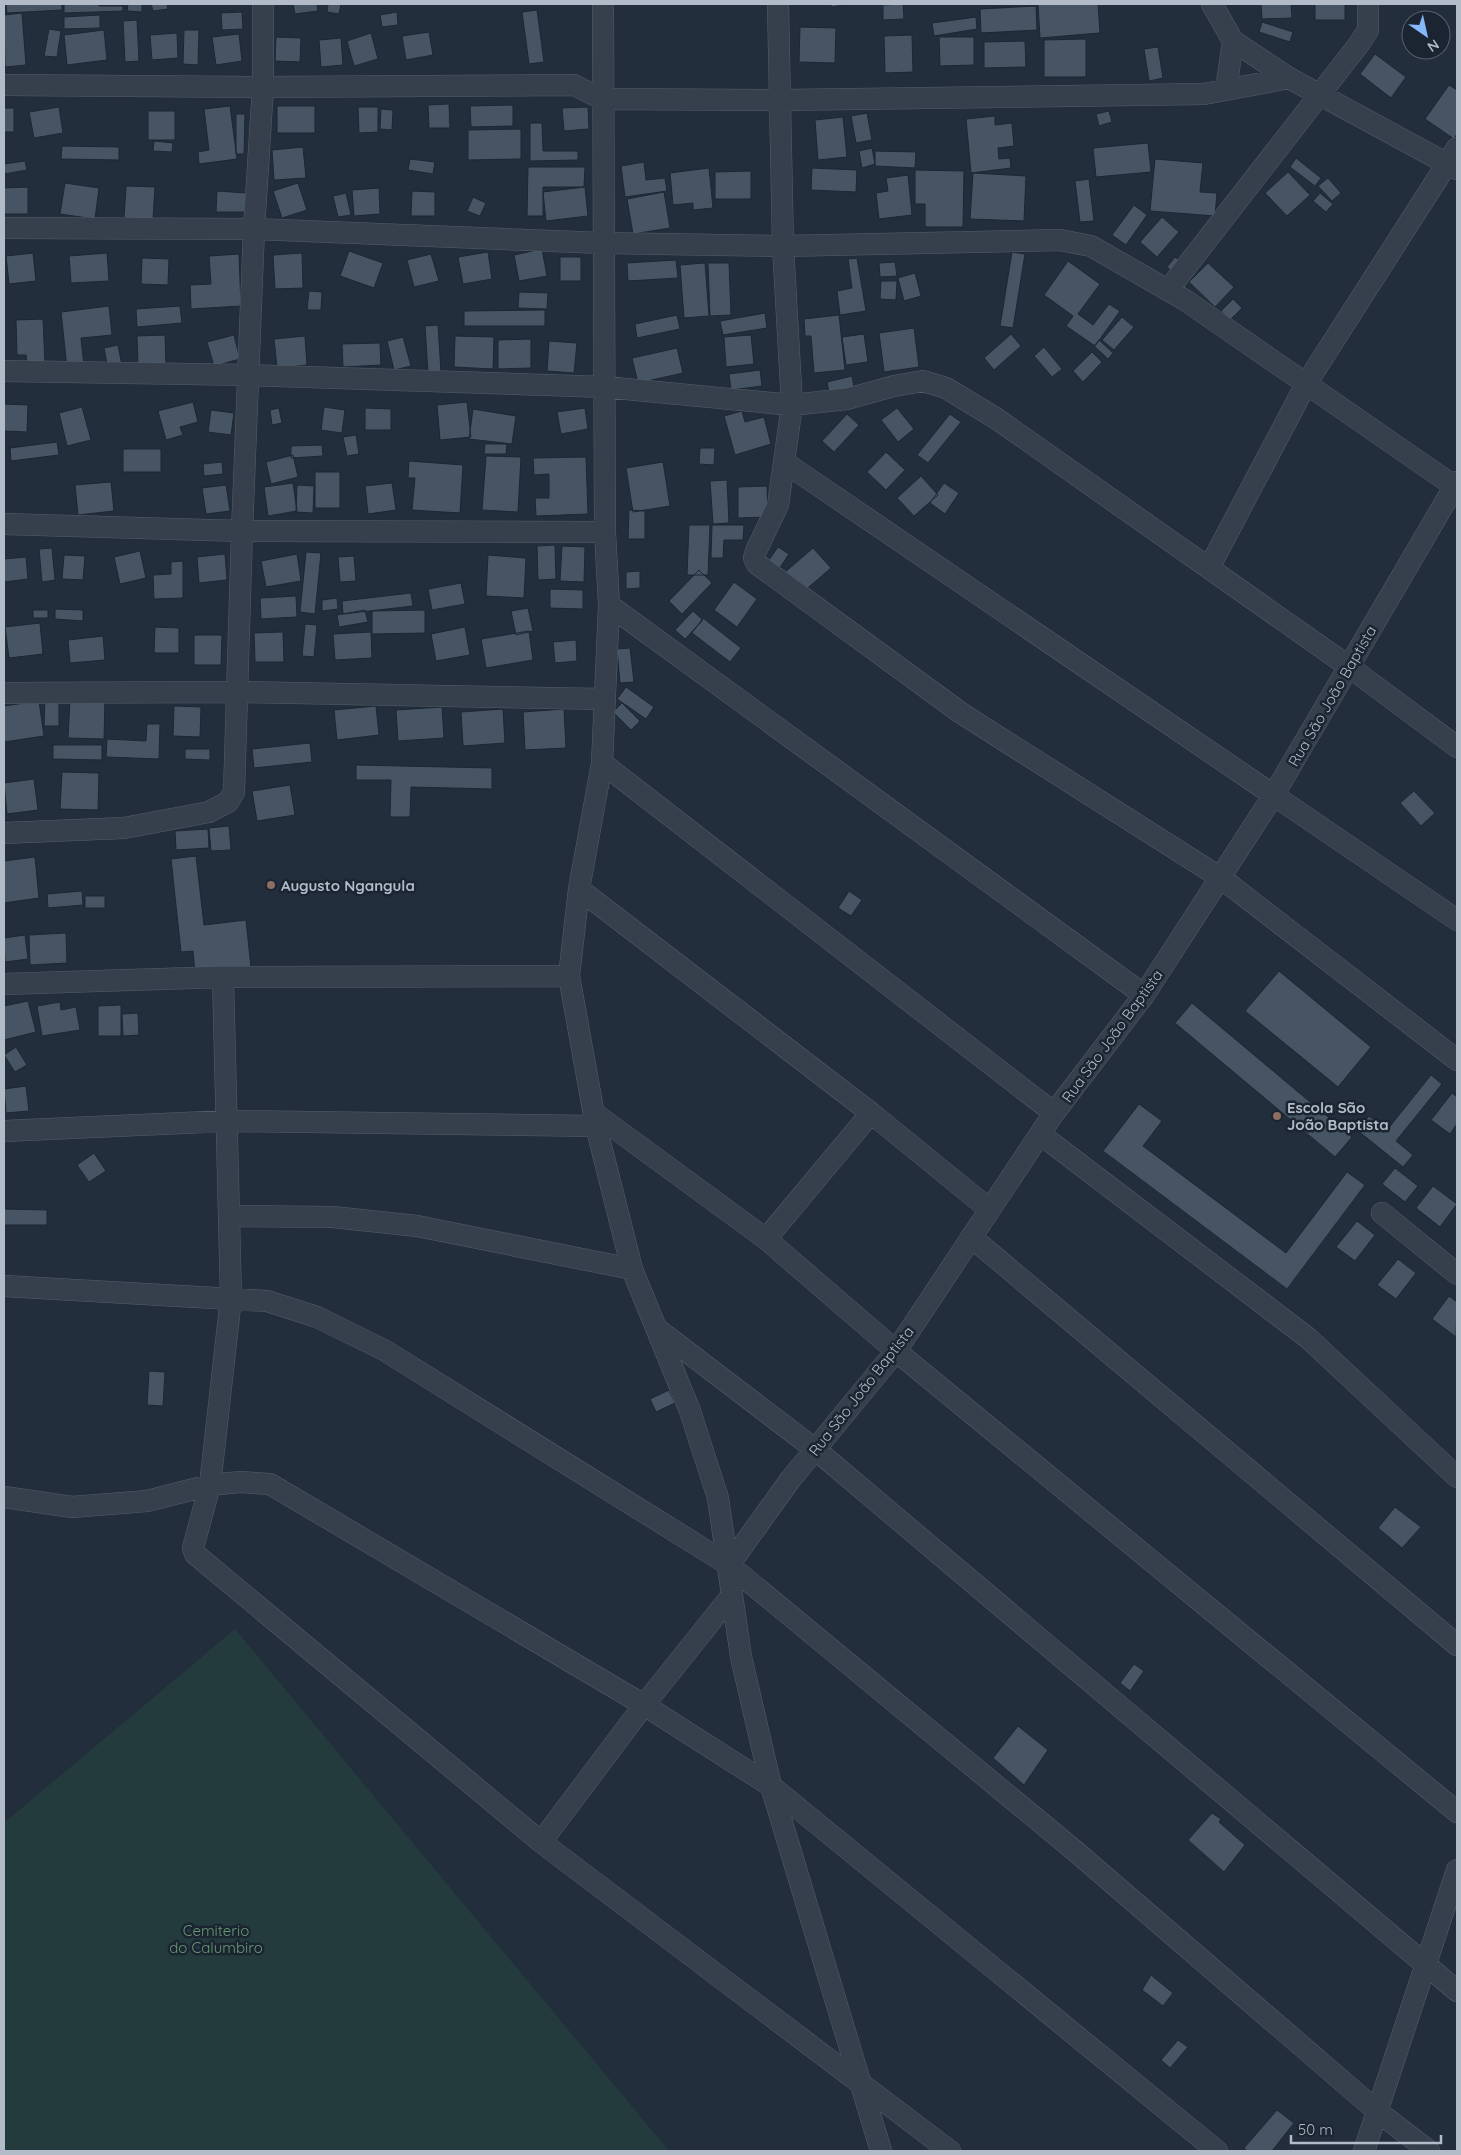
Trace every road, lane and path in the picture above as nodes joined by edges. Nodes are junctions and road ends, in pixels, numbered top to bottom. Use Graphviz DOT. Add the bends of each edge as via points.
graph roads {
  1 [pos="263,4"];
  2 [pos="603,4"];
  3 [pos="778,4"];
  4 [pos="1212,4"];
  5 [pos="1368,4"];
  6 [pos="1233,41"];
  7 [pos="1289,78"];
  8 [pos="4,85"];
  9 [pos="263,88"];
  10 [pos="1226,90"];
  11 [pos="1320,93"];
  12 [pos="602,99"];
  13 [pos="781,100"];
  14 [pos="1454,160"];
  15 [pos="4,228"];
  16 [pos="254,229"];
  17 [pos="603,243"];
  18 [pos="783,246"];
  19 [pos="1168,290"];
  20 [pos="4,371"];
  21 [pos="249,375"];
  22 [pos="1306,384"];
  23 [pos="605,387"];
  24 [pos="792,404"];
  25 [pos="784,462"];
  26 [pos="1456,485"];
  27 [pos="4,524"];
  28 [pos="242,531"];
  29 [pos="606,532"];
  30 [pos="1209,568"];
  31 [pos="609,605"];
  32 [pos="1348,666"];
  33 [pos="237,692"];
  34 [pos="4,693"];
  35 [pos="605,700"];
  36 [pos="1457,748"];
  37 [pos="602,763"];
  38 [pos="1273,796"];
  39 [pos="4,834"];
  40 [pos="1220,878"];
  41 [pos="579,889"];
  42 [pos="1457,920"];
  43 [pos="568,976"];
  44 [pos="223,977"];
  45 [pos="4,984"];
  46 [pos="1144,994"];
  47 [pos="1457,1060"];
  48 [pos="871,1113"];
  49 [pos="1054,1113"];
  50 [pos="595,1120"];
  51 [pos="228,1121"];
  52 [pos="4,1131"];
  53 [pos="1040,1134"];
  54 [pos="989,1209"];
  55 [pos="1382,1213"];
  56 [pos="230,1216"];
  57 [pos="970,1237"];
  58 [pos="766,1239"];
  59 [pos="632,1269"];
  60 [pos="1457,1274"];
  61 [pos="4,1286"];
  62 [pos="231,1298"];
  63 [pos="656,1328"];
  64 [pos="896,1351"];
  65 [pos="816,1450"];
  66 [pos="1457,1477"];
  67 [pos="210,1485"];
  68 [pos="4,1496"];
  69 [pos="729,1564"];
  70 [pos="732,1596"];
  71 [pos="1457,1645"];
  72 [pos="644,1705"];
  73 [pos="771,1786"];
  74 [pos="1457,1812"];
  75 [pos="541,1842"];
  76 [pos="1457,1870"];
  77 [pos="1426,1963"];
  78 [pos="1457,1990"];
  79 [pos="859,2081"];
  80 [pos="1378,2111"];
  81 [pos="881,2151"];
  82 [pos="950,2151"];
  83 [pos="1218,2151"];
  84 [pos="1364,2151"];
  85 [pos="1429,2151"];
  1 -- 9 [label="street"];
  2 -- 12 [label="street"];
  3 -- 13 [label="street"];
  4 -- 6 [label="street"];
  5 -- 11 [label="street" via="1368,30"];
  6 -- 7 [label="street"];
  6 -- 10 [label="street"];
  7 -- 10 [label="street"];
  7 -- 11 [label="street"];
  8 -- 9 [label="street"];
  9 -- 12 [label="street" via="574,85"];
  9 -- 16 [label="street"];
  10 -- 13 [label="street" via="1146,96"];
  11 -- 14 [label="street"];
  11 -- 19 [label="street"];
  12 -- 13 [label="street"];
  12 -- 17 [label="street"];
  13 -- 18 [label="street"];
  14 -- 22 [label="street"];
  15 -- 16 [label="street"];
  16 -- 17 [label="street"];
  16 -- 21 [label="street"];
  17 -- 18 [label="street"];
  17 -- 23 [label="street"];
  18 -- 19 [label="street" via="1060,240 1091,246"];
  18 -- 24 [label="street"];
  19 -- 22 [label="street"];
  20 -- 21 [label="street"];
  21 -- 23 [label="street"];
  21 -- 28 [label="street"];
  22 -- 26 [label="street"];
  22 -- 30 [label="street"];
  23 -- 24 [label="street"];
  23 -- 29 [label="street"];
  24 -- 25 [label="street"];
  24 -- 30 [label="street" via="847,399 923,381 946,388 997,419"];
  25 -- 38 [label="street"];
  25 -- 40 [label="street" via="778,504 756,551 754,558 757,564 961,713"];
  26 -- 32 [label="street, Rua São João Baptista"];
  27 -- 28 [label="street"];
  28 -- 29 [label="street"];
  28 -- 33 [label="street"];
  29 -- 31 [label="street"];
  30 -- 32 [label="street"];
  31 -- 35 [label="street"];
  31 -- 46 [label="street"];
  32 -- 36 [label="street"];
  32 -- 38 [label="street, Rua São João Baptista"];
  33 -- 34 [label="street"];
  33 -- 35 [label="street"];
  33 -- 39 [label="street" via="234,792 228,802 209,812 124,828"];
  35 -- 37 [label="street"];
  37 -- 41 [label="street"];
  37 -- 49 [label="street"];
  38 -- 40 [label="street, Rua São João Baptista"];
  38 -- 42 [label="street"];
  40 -- 46 [label="street, Rua São João Baptista"];
  40 -- 47 [label="street"];
  41 -- 43 [label="street"];
  41 -- 48 [label="street"];
  43 -- 44 [label="street"];
  43 -- 50 [label="street"];
  44 -- 45 [label="street"];
  44 -- 51 [label="street"];
  46 -- 49 [label="street, Rua São João Baptista"];
  48 -- 54 [label="street"];
  48 -- 58 [label="street"];
  49 -- 53 [label="street, Rua São João Baptista"];
  50 -- 51 [label="street"];
  50 -- 58 [label="street"];
  50 -- 59 [label="street"];
  51 -- 52 [label="street"];
  51 -- 56 [label="street"];
  53 -- 54 [label="street, Rua São João Baptista"];
  53 -- 66 [label="street" via="1308,1338"];
  54 -- 57 [label="street, Rua São João Baptista"];
  55 -- 60 [label="street"];
  56 -- 59 [label="street" via="333,1217 417,1226"];
  56 -- 62 [label="street"];
  57 -- 64 [label="street, Rua São João Baptista"];
  57 -- 71 [label="street"];
  58 -- 64 [label="street"];
  59 -- 63 [label="street"];
  61 -- 62 [label="street"];
  62 -- 67 [label="street"];
  62 -- 69 [label="street" via="267,1301 317,1317 384,1350"];
  63 -- 65 [label="street"];
  63 -- 69 [label="street" via="690,1411 718,1498"];
  64 -- 65 [label="street, Rua São João Baptista"];
  64 -- 74 [label="street"];
  65 -- 69 [label="street, Rua São João Baptista"];
  65 -- 77 [label="street"];
  67 -- 68 [label="street" via="147,1501 72,1507"];
  67 -- 72 [label="street" via="270,1484"];
  67 -- 75 [label="street" via="194,1548 200,1561"];
  69 -- 70 [label="street"];
  69 -- 80 [label="street" via="1074,1850"];
  70 -- 72 [label="street"];
  70 -- 73 [label="street" via="741,1658"];
  72 -- 73 [label="street"];
  72 -- 75 [label="street"];
  73 -- 79 [label="street"];
  73 -- 83 [label="street"];
  75 -- 79 [label="street"];
  76 -- 77 [label="street"];
  77 -- 78 [label="street"];
  77 -- 80 [label="street"];
  79 -- 81 [label="street"];
  79 -- 82 [label="street"];
  80 -- 84 [label="street"];
  80 -- 85 [label="street"];
}
